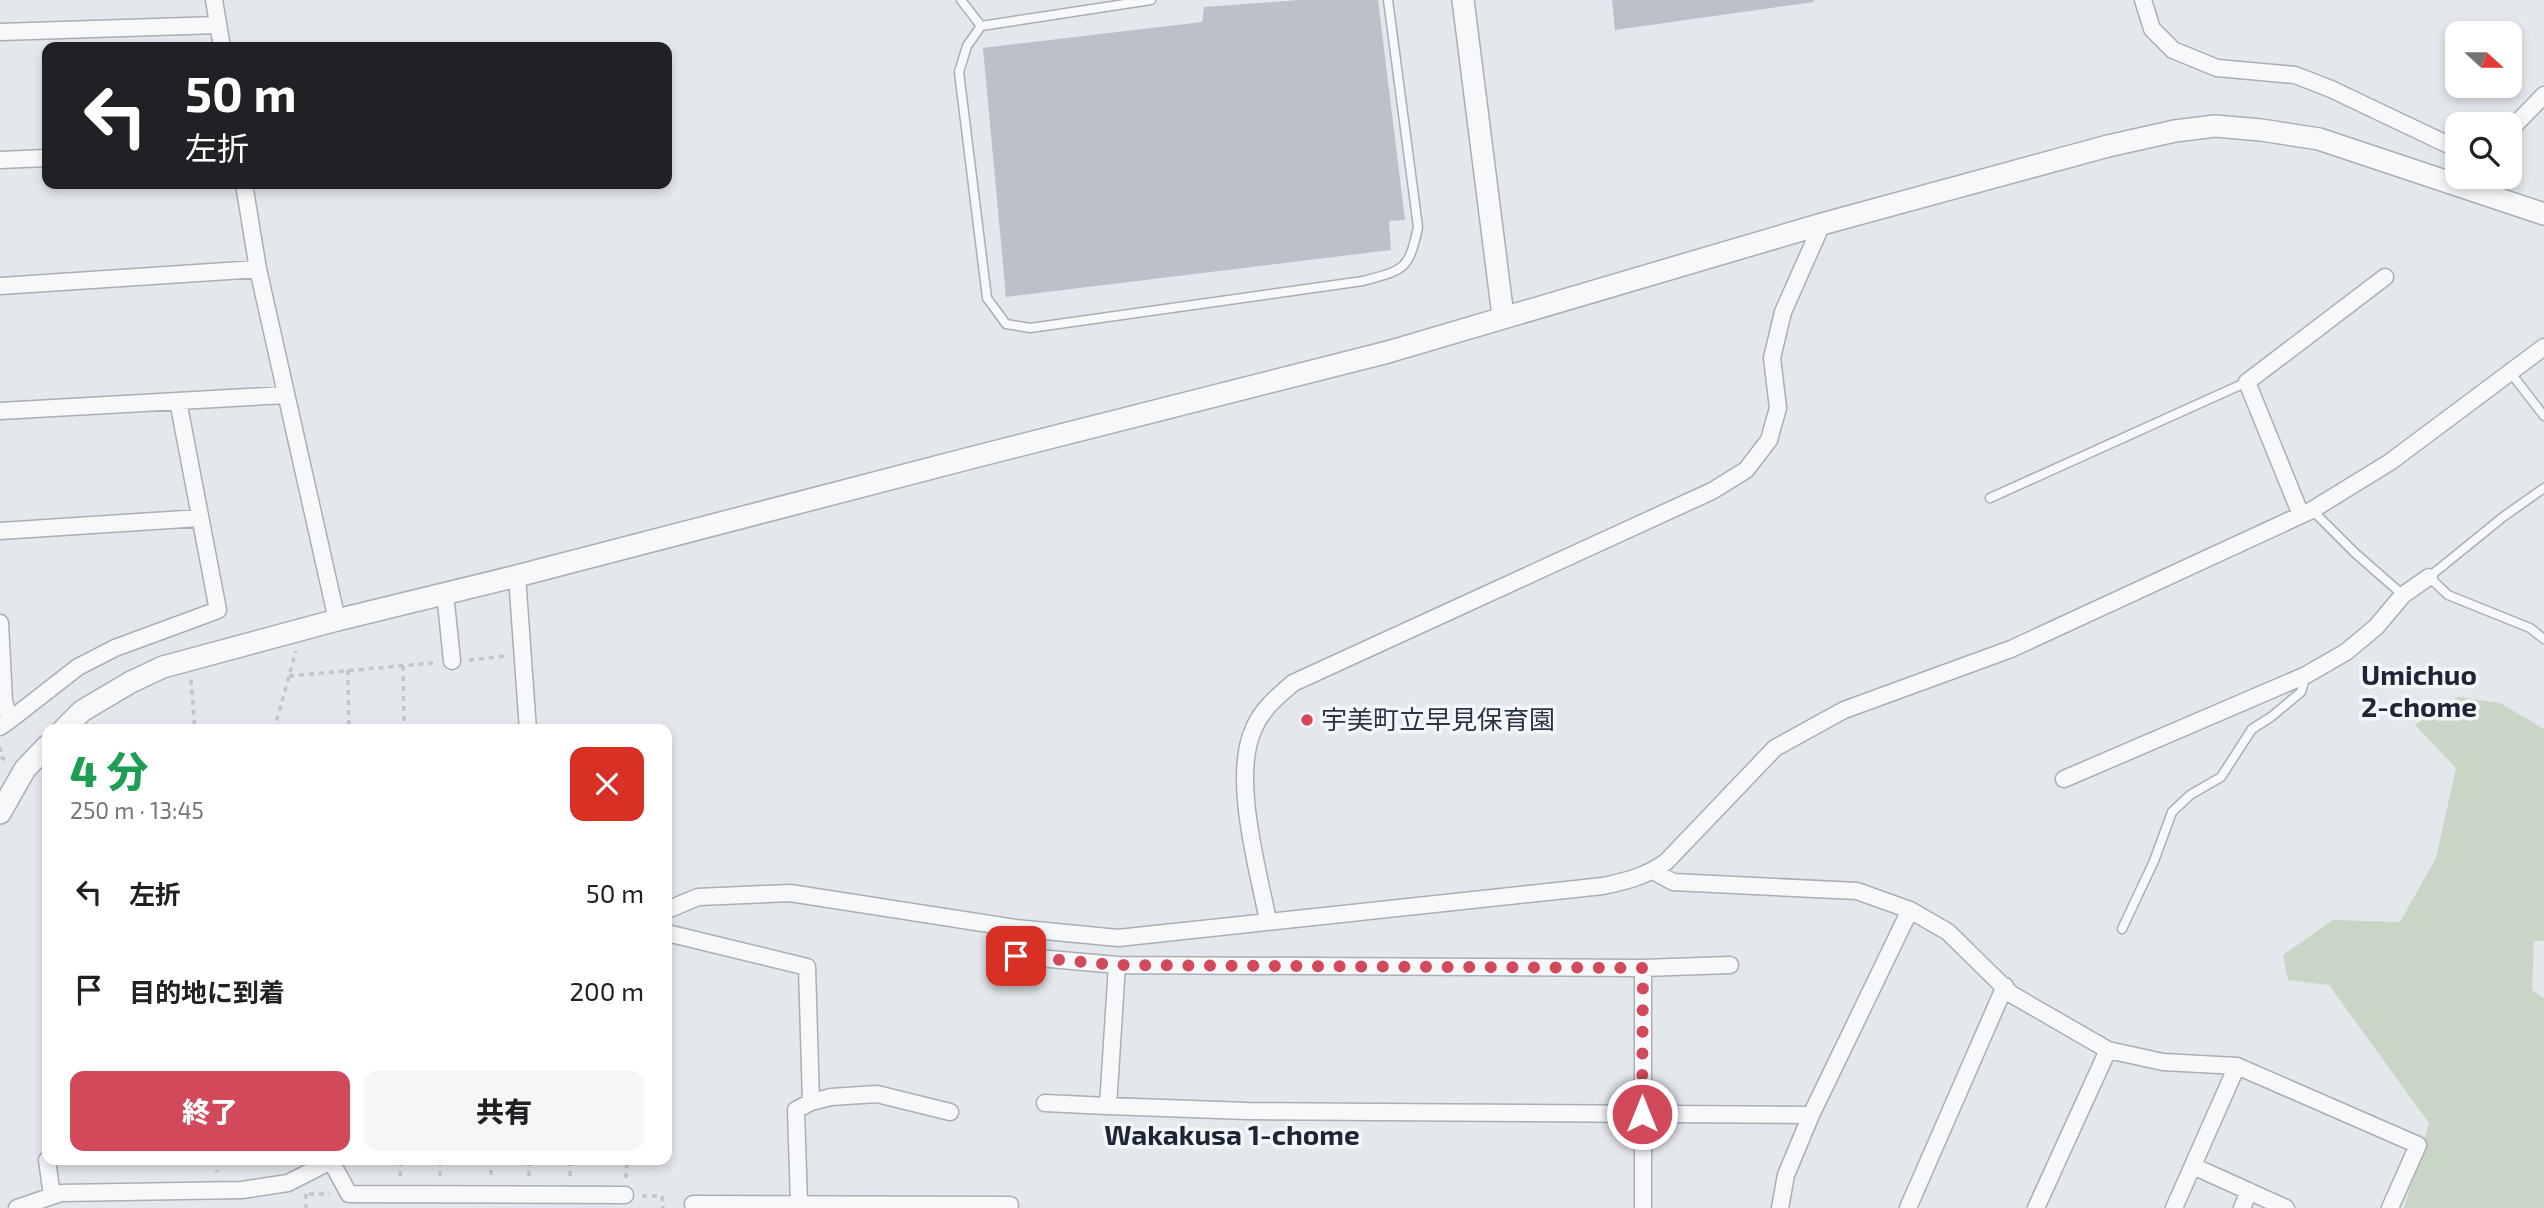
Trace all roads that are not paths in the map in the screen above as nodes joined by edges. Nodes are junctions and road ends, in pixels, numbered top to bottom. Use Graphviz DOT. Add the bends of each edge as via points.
graph roads {
  1 [pos="214,0"];
  2 [pos="961,0"];
  3 [pos="1151,0"];
  4 [pos="1388,0"];
  5 [pos="1463,0"];
  6 [pos="2143,0"];
  7 [pos="219,25"];
  8 [pos="981,26"];
  9 [pos="0,32"];
  10 [pos="221,42"];
  11 [pos="2544,94"];
  12 [pos="2522,117"];
  13 [pos="2445,143"];
  14 [pos="42,158"];
  15 [pos="0,160"];
  16 [pos="2445,176"];
  17 [pos="245,189"];
  18 [pos="2486,189"];
  19 [pos="2544,214"];
  20 [pos="1822,224"];
  21 [pos="258,270"];
  22 [pos="2385,277"];
  23 [pos="0,286"];
  24 [pos="1503,316"];
  25 [pos="2544,347"];
  26 [pos="2510,372"];
  27 [pos="2247,382"];
  28 [pos="285,395"];
  29 [pos="178,401"];
  30 [pos="0,411"];
  31 [pos="2544,416"];
  32 [pos="2544,488"];
  33 [pos="1990,498"];
  34 [pos="2306,512"];
  35 [pos="200,518"];
  36 [pos="0,531"];
  37 [pos="517,576"];
  38 [pos="2429,577"];
  39 [pos="445,593"];
  40 [pos="2403,595"];
  41 [pos="337,620"];
  42 [pos="0,623"];
  43 [pos="2544,639"];
  44 [pos="452,661"];
  45 [pos="2306,675"];
  46 [pos="5,723"];
  47 [pos="69,724"];
  48 [pos="527,724"];
  49 [pos="42,751"];
  50 [pos="2064,779"];
  51 [pos="0,813"];
  52 [pos="1653,871"];
  53 [pos="672,908"];
  54 [pos="1910,910"];
  55 [pos="1268,921"];
  56 [pos="1015,928"];
  57 [pos="2122,929"];
  58 [pos="672,934"];
  59 [pos="1117,965"];
  60 [pos="1730,965"];
  61 [pos="1643,968"];
  62 [pos="2005,986"];
  63 [pos="2108,1050"];
  64 [pos="2236,1066"];
  65 [pos="811,1102"];
  66 [pos="1045,1103"];
  67 [pos="1108,1105"];
  68 [pos="950,1112"];
  69 [pos="1642,1114"];
  70 [pos="1811,1115"];
  71 [pos="48,1165"];
  72 [pos="324,1165"];
  73 [pos="334,1165"];
  74 [pos="2193,1166"];
  75 [pos="2249,1191"];
  76 [pos="625,1195"];
  77 [pos="52,1196"];
  78 [pos="356,1201"];
  79 [pos="693,1204"];
  80 [pos="799,1204"];
  81 [pos="1010,1205"];
  82 [pos="17,1208"];
  83 [pos="1643,1208"];
  84 [pos="1780,1208"];
  85 [pos="1908,1208"];
  86 [pos="2036,1208"];
  87 [pos="2174,1208"];
  88 [pos="2242,1208"];
  89 [pos="2286,1208"];
  90 [pos="2390,1208"];
  1 -- 7 [label="street"];
  2 -- 8 [label="lane"];
  3 -- 8 [label="lane"];
  4 -- 8 [label="lane" via="1418,227 1413,253 1398,271 1363,281 1030,328 1006,324 987,298 959,72 967,46"];
  5 -- 24 [label="street"];
  6 -- 13 [label="street" via="2152,29 2173,50 2217,68 2295,75"];
  7 -- 9 [label="street"];
  7 -- 10 [label="street"];
  11 -- 12 [label="street"];
  14 -- 15 [label="street"];
  16 -- 20 [label="street" via="2319,139 2215,127 2108,146"];
  17 -- 21 [label="street"];
  18 -- 19 [label="street"];
  20 -- 24 [label="street"];
  20 -- 55 [label="street" via="1783,312 1772,358 1778,408 1769,440 1746,470 1712,491 1293,683 1270,703 1253,728 1244,763 1247,808"];
  21 -- 23 [label="street"];
  21 -- 28 [label="street"];
  22 -- 27 [label="street"];
  24 -- 37 [label="street" via="1388,352"];
  25 -- 26 [label="street"];
  26 -- 31 [label="lane"];
  26 -- 34 [label="street" via="2390,462"];
  27 -- 33 [label="lane"];
  27 -- 34 [label="street"];
  28 -- 29 [label="street"];
  28 -- 41 [label="street"];
  29 -- 30 [label="street"];
  29 -- 35 [label="street"];
  32 -- 38 [label="lane"];
  34 -- 40 [label="lane"];
  34 -- 52 [label="street" via="2011,649 1844,710 1775,748"];
  35 -- 36 [label="street"];
  35 -- 46 [label="street" via="218,610 115,648 78,667"];
  37 -- 39 [label="street"];
  37 -- 48 [label="street"];
  38 -- 40 [label="street"];
  38 -- 43 [label="lane" via="2448,595 2530,628"];
  39 -- 41 [label="street"];
  39 -- 44 [label="street"];
  40 -- 45 [label="street" via="2376,627 2346,652"];
  41 -- 47 [label="street" via="163,667 82,711"];
  42 -- 46 [label="street"];
  45 -- 50 [label="street"];
  45 -- 57 [label="lane" via="2301,692 2252,729 2221,777 2172,812"];
  49 -- 51 [label="street"];
  52 -- 54 [label="street" via="1673,881 1857,891"];
  52 -- 55 [label="street" via="1603,886"];
  53 -- 56 [label="street" via="698,897 790,893"];
  54 -- 62 [label="street" via="1948,932"];
  54 -- 70 [label="street"];
  55 -- 56 [label="street" via="1118,938"];
  56 -- 59 [label="street" via="1016,956"];
  58 -- 65 [label="street" via="807,967"];
  59 -- 61 [label="street"];
  59 -- 67 [label="street"];
  60 -- 61 [label="street"];
  61 -- 69 [label="street"];
  62 -- 63 [label="street" via="2011,994"];
  62 -- 85 [label="street"];
  63 -- 64 [label="street" via="2163,1062"];
  63 -- 86 [label="street"];
  64 -- 74 [label="street"];
  64 -- 90 [label="street" via="2418,1145"];
  65 -- 68 [label="street" via="877,1094"];
  65 -- 80 [label="street" via="796,1110"];
  66 -- 67 [label="street"];
  67 -- 69 [label="street" via="1247,1111"];
  69 -- 70 [label="street"];
  69 -- 83 [label="street"];
  70 -- 84 [label="street" via="1786,1175"];
  71 -- 77 [label="street"];
  72 -- 77 [label="street" via="288,1183 242,1190"];
  73 -- 78 [label="street"];
  74 -- 75 [label="street"];
  74 -- 87 [label="street"];
  75 -- 88 [label="street"];
  75 -- 89 [label="street"];
  76 -- 78 [label="street"];
  77 -- 82 [label="street"];
  79 -- 80 [label="street"];
  80 -- 81 [label="street"];
}
